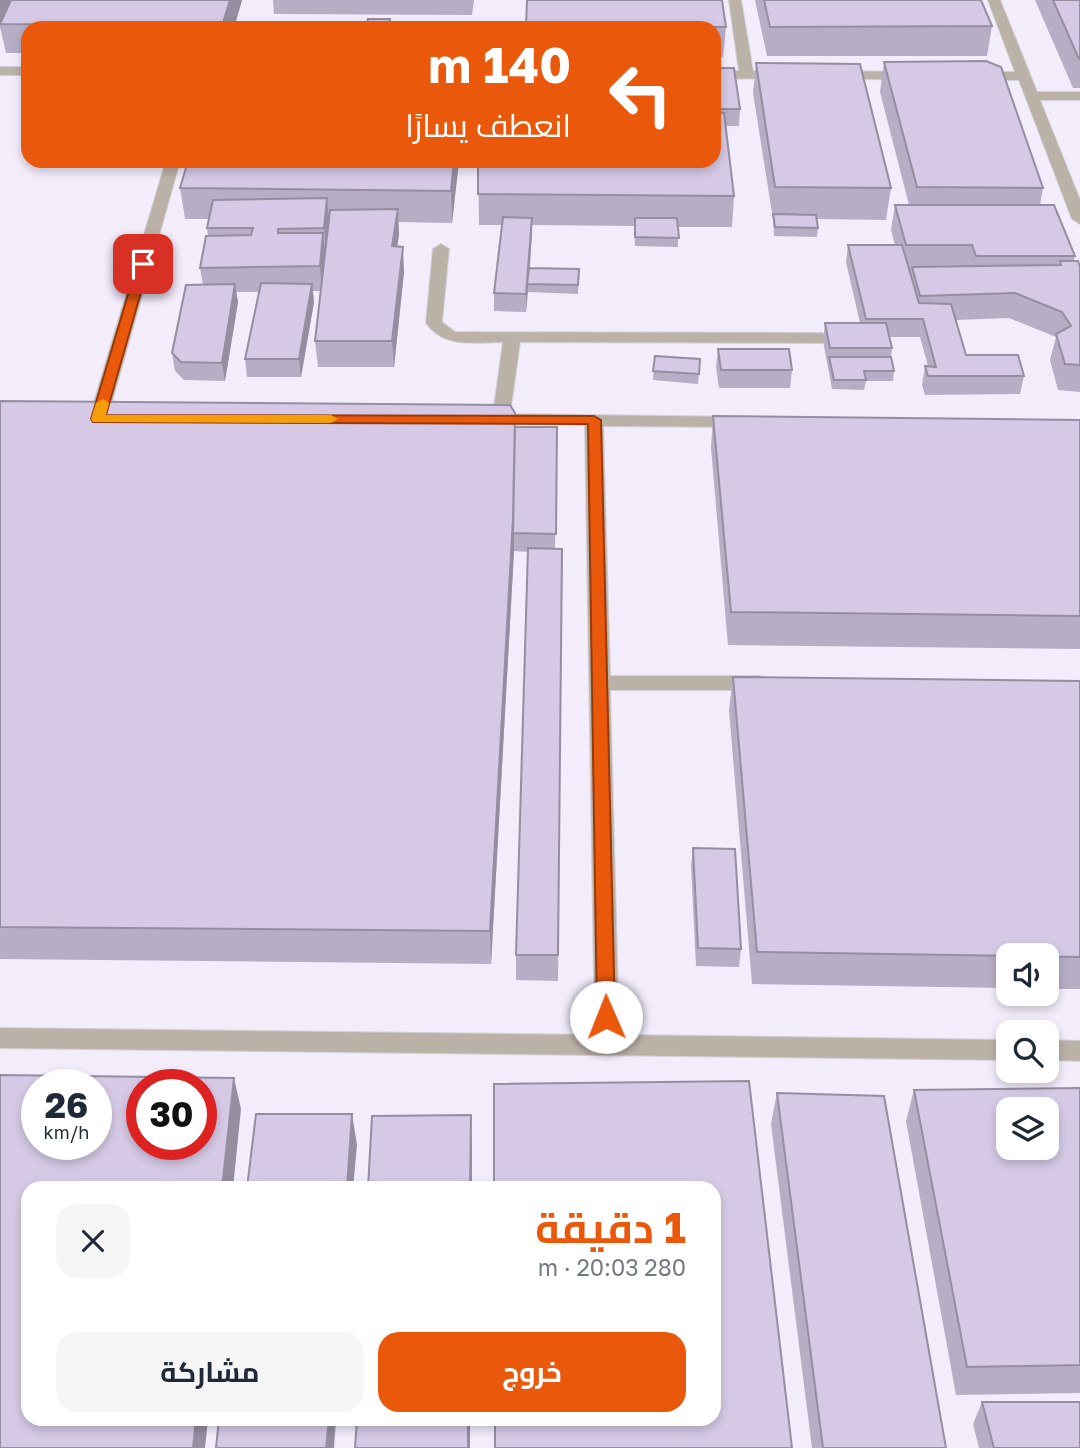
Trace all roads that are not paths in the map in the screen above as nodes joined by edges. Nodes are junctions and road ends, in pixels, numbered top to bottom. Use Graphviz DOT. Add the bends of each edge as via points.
graph roads {
  1 [pos="735,0"];
  2 [pos="994,0"];
  3 [pos="0,71"];
  4 [pos="21,71"];
  5 [pos="721,75"];
  6 [pos="747,75"];
  7 [pos="927,76"];
  8 [pos="969,76"];
  9 [pos="1025,76"];
  10 [pos="1032,96"];
  11 [pos="1080,96"];
  12 [pos="171,168"];
  13 [pos="1080,219"];
  14 [pos="442,249"];
  15 [pos="512,338"];
  16 [pos="822,338"];
  17 [pos="98,419"];
  18 [pos="474,419"];
  19 [pos="501,419"];
  20 [pos="594,420"];
  21 [pos="761,422"];
  22 [pos="599,683"];
  23 [pos="778,683"];
  24 [pos="0,1038"];
  25 [pos="607,1045"];
  26 [pos="996,1050"];
  27 [pos="1059,1050"];
  28 [pos="1080,1051"];
  1 -- 6 [label="street"];
  2 -- 9 [label="street"];
  3 -- 4 [label="street"];
  5 -- 6 [label="street"];
  6 -- 7 [label="street"];
  8 -- 9 [label="street"];
  9 -- 10 [label="street"];
  10 -- 11 [label="street"];
  10 -- 13 [label="street"];
  12 -- 17 [label="street"];
  14 -- 15 [label="street" via="434,323 440,331 452,337"];
  15 -- 16 [label="street"];
  15 -- 19 [label="street"];
  18 -- 19 [label="street"];
  19 -- 20 [label="street"];
  20 -- 21 [label="street"];
  20 -- 22 [label="street"];
  22 -- 23 [label="street"];
  22 -- 25 [label="street"];
  24 -- 25 [label="street"];
  25 -- 26 [label="street"];
  27 -- 28 [label="street"];
}
